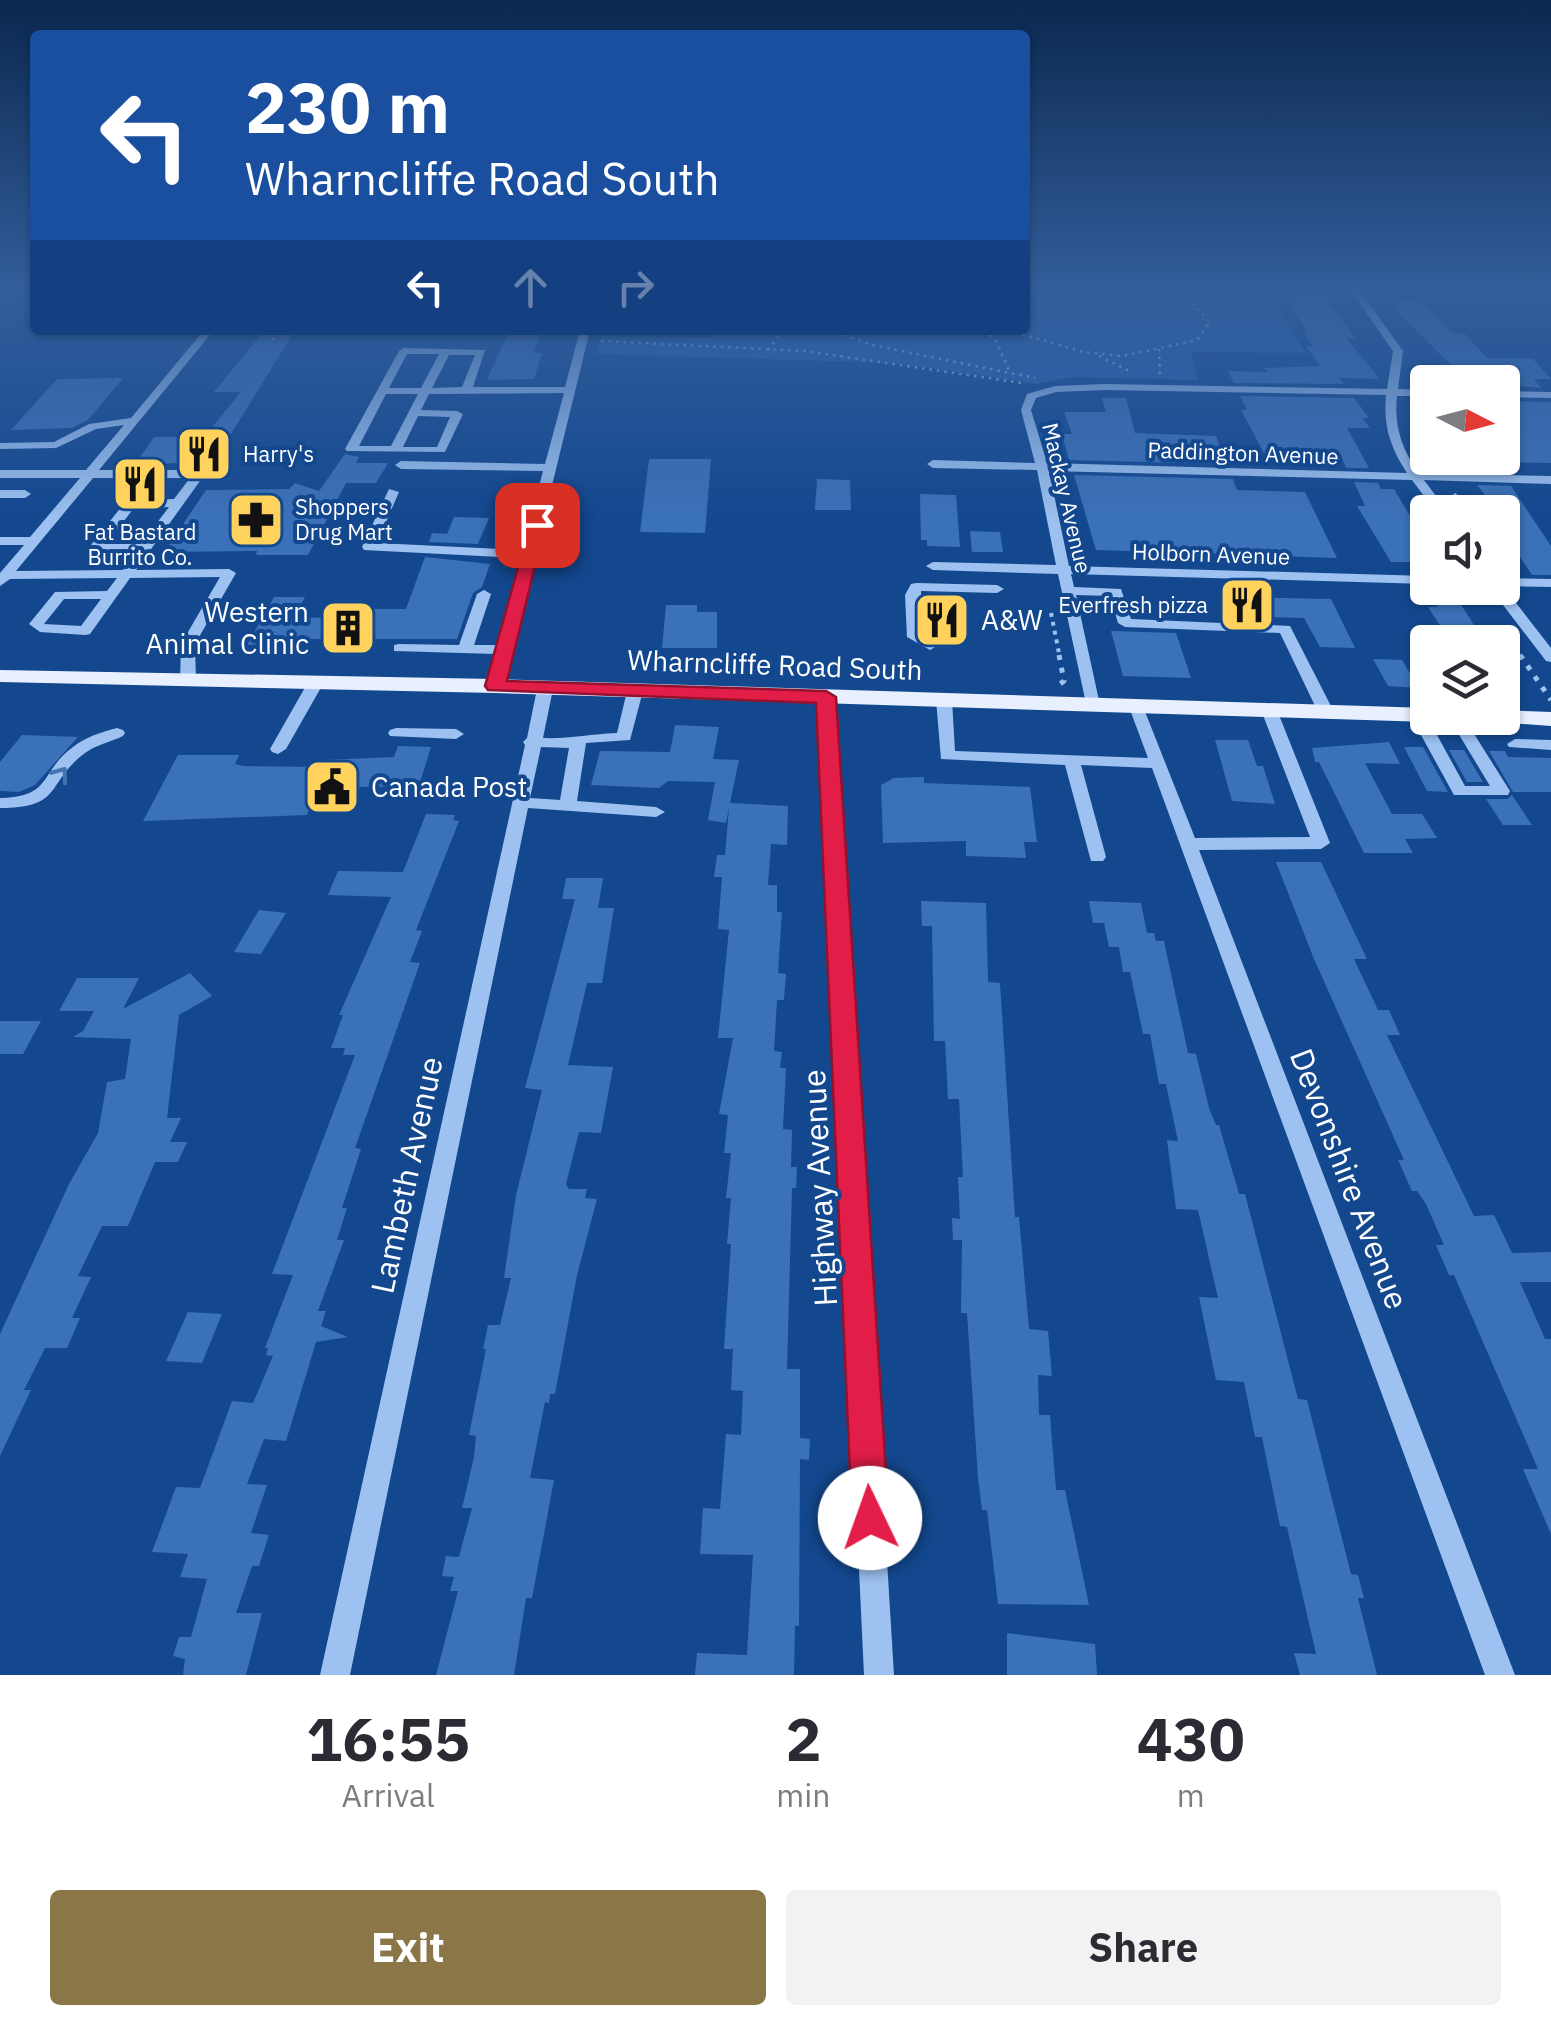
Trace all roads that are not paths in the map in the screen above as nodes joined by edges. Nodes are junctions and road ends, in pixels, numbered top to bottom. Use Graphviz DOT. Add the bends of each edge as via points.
graph roads {
  1 [pos="180,366"];
  2 [pos="396,366"];
  3 [pos="438,366"];
  4 [pos="475,366"];
  5 [pos="577,366"];
  6 [pos="1396,366"];
  7 [pos="466,390"];
  8 [pos="571,390"];
  9 [pos="382,391"];
  10 [pos="425,391"];
  11 [pos="1392,392"];
  12 [pos="1410,392"];
  13 [pos="1520,394"];
  14 [pos="1551,395"];
  15 [pos="414,414"];
  16 [pos="138,420"];
  17 [pos="0,446"];
  18 [pos="395,450"];
  19 [pos="934,464"];
  20 [pos="401,465"];
  21 [pos="1042,467"];
  22 [pos="552,468"];
  23 [pos="93,471"];
  24 [pos="0,474"];
  25 [pos="1416,478"];
  26 [pos="1551,480"];
  27 [pos="393,492"];
  28 [pos="0,494"];
  29 [pos="25,494"];
  30 [pos="1429,495"];
  31 [pos="178,503"];
  32 [pos="34,540"];
  33 [pos="0,541"];
  34 [pos="145,548"];
  35 [pos="529,554"];
  36 [pos="0,555"];
  37 [pos="22,555"];
  38 [pos="933,566"];
  39 [pos="1062,570"];
  40 [pos="126,574"];
  41 [pos="3,578"];
  42 [pos="1520,582"];
  43 [pos="1551,583"];
  44 [pos="1410,585"];
  45 [pos="997,589"];
  46 [pos="1067,591"];
  47 [pos="484,594"];
  48 [pos="110,595"];
  49 [pos="1510,605"];
  50 [pos="930,646"];
  51 [pos="399,648"];
  52 [pos="465,649"];
  53 [pos="505,650"];
  54 [pos="1550,657"];
  55 [pos="0,676"];
  56 [pos="188,681"];
  57 [pos="314,684"];
  58 [pos="495,686"];
  59 [pos="546,689"];
  60 [pos="635,691"];
  61 [pos="826,697"];
  62 [pos="944,700"];
  63 [pos="1092,705"];
  64 [pos="1137,707"];
  65 [pos="1269,710"];
  66 [pos="1326,712"];
  67 [pos="1410,715"];
  68 [pos="1520,718"];
  69 [pos="1551,719"];
  70 [pos="118,733"];
  71 [pos="396,733"];
  72 [pos="456,734"];
  73 [pos="1433,735"];
  74 [pos="1467,735"];
  75 [pos="531,742"];
  76 [pos="578,744"];
  77 [pos="1515,744"];
  78 [pos="1551,745"];
  79 [pos="278,749"];
  80 [pos="1072,761"];
  81 [pos="1158,763"];
  82 [pos="519,802"];
  83 [pos="0,803"];
  84 [pos="568,806"];
  85 [pos="656,812"];
  86 [pos="1188,844"];
  87 [pos="1097,856"];
  88 [pos="335,1675"];
  89 [pos="879,1675"];
  90 [pos="1500,1675"];
  1 -- 16 [label="street"];
  2 -- 9 [label="street"];
  3 -- 10 [label="street"];
  4 -- 7 [label="street"];
  5 -- 8 [label="street"];
  6 -- 11 [label="street"];
  7 -- 8 [label="street"];
  7 -- 10 [label="street"];
  8 -- 22 [label="street"];
  9 -- 10 [label="street"];
  9 -- 18 [label="street" via="351,449"];
  10 -- 15 [label="street"];
  11 -- 12 [label="street, Mackay Avenue"];
  11 -- 21 [label="street, Mackay Avenue" via="1056,388 1031,396 1026,410"];
  11 -- 25 [label="street" via="1390,438"];
  13 -- 14 [label="street"];
  15 -- 18 [label="street"];
  15 -- 18 [label="street" via="457,414 441,450"];
  16 -- 17 [label="street" via="93,426 56,445"];
  16 -- 23 [label="street"];
  19 -- 21 [label="street, Paddington Avenue"];
  20 -- 22 [label="street"];
  21 -- 25 [label="street, Paddington Avenue"];
  21 -- 39 [label="street, Mackay Avenue"];
  22 -- 35 [label="street"];
  23 -- 24 [label="street"];
  23 -- 31 [label="street" via="199,474"];
  23 -- 32 [label="street"];
  25 -- 26 [label="street, Paddington Avenue"];
  25 -- 30 [label="street"];
  27 -- 35 [label="street" via="368,546"];
  28 -- 29 [label="street"];
  31 -- 34 [label="street"];
  31 -- 34 [label="street" via="130,504 96,548"];
  32 -- 33 [label="street"];
  32 -- 37 [label="street"];
  34 -- 40 [label="street"];
  35 -- 53 [label="street"];
  36 -- 37 [label="street"];
  37 -- 41 [label="street"];
  38 -- 39 [label="street, Holborn Avenue"];
  39 -- 44 [label="street, Holborn Avenue"];
  39 -- 46 [label="street, Mackay Avenue"];
  40 -- 41 [label="street"];
  40 -- 48 [label="street"];
  40 -- 56 [label="street" via="230,573 188,644"];
  42 -- 43 [label="street"];
  45 -- 50 [label="street" via="916,587 914,637"];
  46 -- 63 [label="street, Mackay Avenue"];
  46 -- 66 [label="street" via="1116,592 1125,623 1284,630"];
  47 -- 52 [label="street"];
  48 -- 48 [label="street" via="85,631 36,624 60,595"];
  49 -- 54 [label="street"];
  51 -- 52 [label="street"];
  52 -- 53 [label="street"];
  53 -- 58 [label="street"];
  55 -- 56 [label="main road, Wharncliffe Road South"];
  56 -- 57 [label="main road, Wharncliffe Road South"];
  57 -- 58 [label="main road, Wharncliffe Road South"];
  57 -- 79 [label="street"];
  58 -- 59 [label="main road, Wharncliffe Road South"];
  59 -- 60 [label="main road, Wharncliffe Road South"];
  59 -- 75 [label="street, Lambeth Avenue"];
  60 -- 61 [label="main road, Wharncliffe Road South"];
  60 -- 76 [label="street" via="624,737"];
  61 -- 62 [label="main road, Wharncliffe Road South"];
  61 -- 89 [label="street, Highway Avenue"];
  62 -- 63 [label="main road, Wharncliffe Road South"];
  62 -- 80 [label="street" via="948,756"];
  63 -- 64 [label="main road, Wharncliffe Road South"];
  64 -- 65 [label="main road, Wharncliffe Road South"];
  64 -- 81 [label="street, Devonshire Avenue"];
  65 -- 66 [label="main road, Wharncliffe Road South"];
  65 -- 86 [label="street" via="1322,844"];
  66 -- 67 [label="main road, Wharncliffe Road South"];
  68 -- 69 [label="main road"];
  83 -- 70 [label="street, one-way" via="46,793 79,749"];
  71 -- 72 [label="street"];
  73 -- 74 [label="street" via="1460,791 1502,791"];
  75 -- 76 [label="street"];
  75 -- 82 [label="street, Lambeth Avenue"];
  76 -- 84 [label="street"];
  77 -- 78 [label="street"];
  80 -- 81 [label="street"];
  80 -- 87 [label="street"];
  81 -- 86 [label="street, Devonshire Avenue"];
  82 -- 84 [label="street"];
  82 -- 88 [label="street, Lambeth Avenue"];
  84 -- 85 [label="street"];
  86 -- 90 [label="street, Devonshire Avenue"];
}
